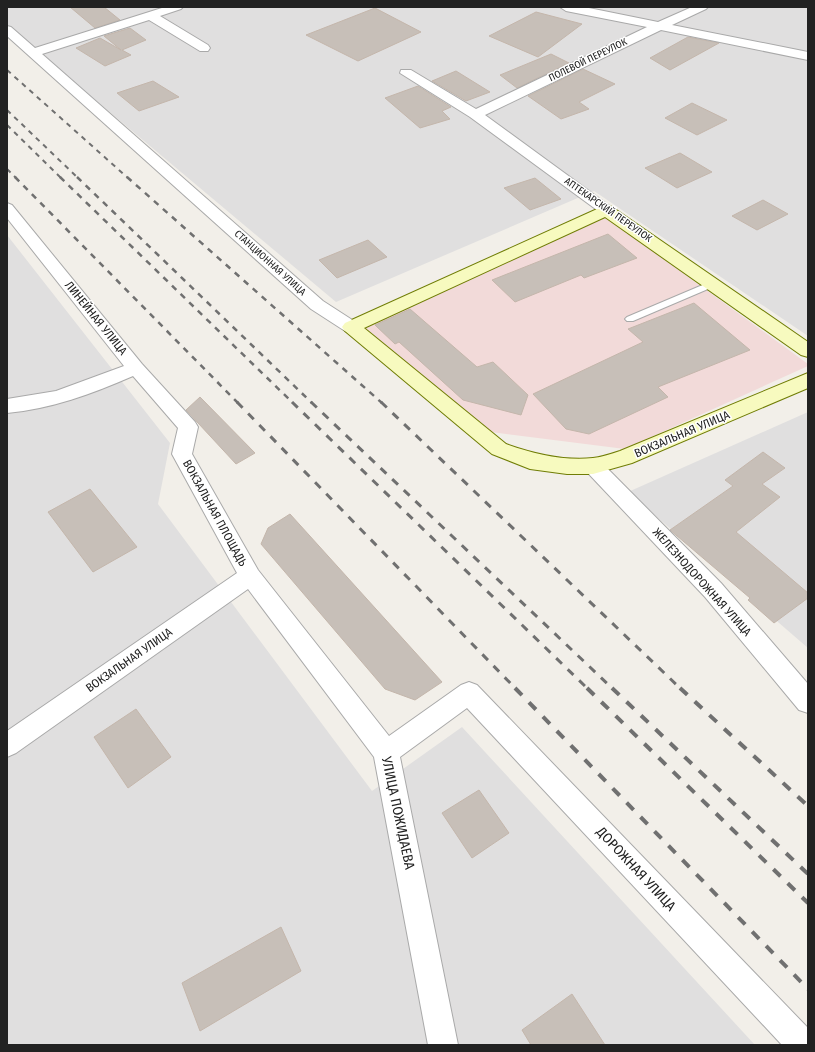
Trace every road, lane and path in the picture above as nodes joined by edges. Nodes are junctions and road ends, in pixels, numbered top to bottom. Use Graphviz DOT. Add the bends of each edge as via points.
graph roads {
  1 [pos="177,7"];
  2 [pos="566,7"];
  3 [pos="702,7"];
  4 [pos="150,16"];
  5 [pos="657,27"];
  6 [pos="7,30"];
  7 [pos="204,48"];
  8 [pos="34,53"];
  9 [pos="808,56"];
  10 [pos="406,73"];
  11 [pos="475,114"];
  12 [pos="7,208"];
  13 [pos="606,210"];
  14 [pos="712,284"];
  15 [pos="630,318"];
  16 [pos="351,327"];
  17 [pos="808,351"];
  18 [pos="136,368"];
  19 [pos="808,380"];
  20 [pos="7,406"];
  21 [pos="188,427"];
  22 [pos="552,464"];
  23 [pos="593,466"];
  24 [pos="250,576"];
  25 [pos="808,702"];
  26 [pos="7,744"];
  27 [pos="386,752"];
  28 [pos="443,1045"];
  29 [pos="803,1045"];
  1 -- 4 [label="street"];
  2 -- 5 [label="street"];
  3 -- 5 [label="street, ПОЛЕВОЙ ПЕРЕУЛОК"];
  4 -- 7 [label="street"];
  4 -- 8 [label="street"];
  5 -- 9 [label="street"];
  5 -- 11 [label="street, ПОЛЕВОЙ ПЕРЕУЛОК"];
  6 -- 8 [label="street, СТАНЦИОННАЯ УЛИЦА"];
  8 -- 16 [label="street, СТАНЦИОННАЯ УЛИЦА" via="317,305"];
  10 -- 11 [label="street, АПТЕКАРСКИЙ ПЕРЕУЛОК"];
  11 -- 13 [label="street, АПТЕКАРСКИЙ ПЕРЕУЛОК"];
  12 -- 18 [label="street, ЛИНЕЙНАЯ УЛИЦА"];
  13 -- 14 [label="street, АПТЕКАРСКИЙ ПЕРЕУЛОК"];
  13 -- 16 [label="street"];
  14 -- 15 [label="lane"];
  14 -- 17 [label="street, АПТЕКАРСКИЙ ПЕРЕУЛОК"];
  16 -- 22 [label="street, СТАНЦИОННАЯ УЛИЦА" via="499,449 530,461"];
  18 -- 20 [label="street" via="99,383 44,400"];
  18 -- 21 [label="street, ЛИНЕЙНАЯ УЛИЦА"];
  19 -- 23 [label="street, ВОКЗАЛЬНАЯ УЛИЦА" via="625,458"];
  21 -- 24 [label="street, ВОКЗАЛЬНАЯ ПЛОЩАДЬ" via="182,454"];
  22 -- 23 [label="street, ВОКЗАЛЬНАЯ УЛИЦА"];
  23 -- 25 [label="street, ЖЕЛЕЗНОДОРОЖНАЯ УЛИЦА" via="713,590"];
  24 -- 26 [label="street, ВОКЗАЛЬНАЯ УЛИЦА"];
  24 -- 27 [label="street, УЛИЦА ПОЖИДАЕВА"];
  27 -- 28 [label="street, УЛИЦА ПОЖИДАЕВА"];
  27 -- 29 [label="street, ДОРОЖНАЯ УЛИЦА" via="469,693"];
}
